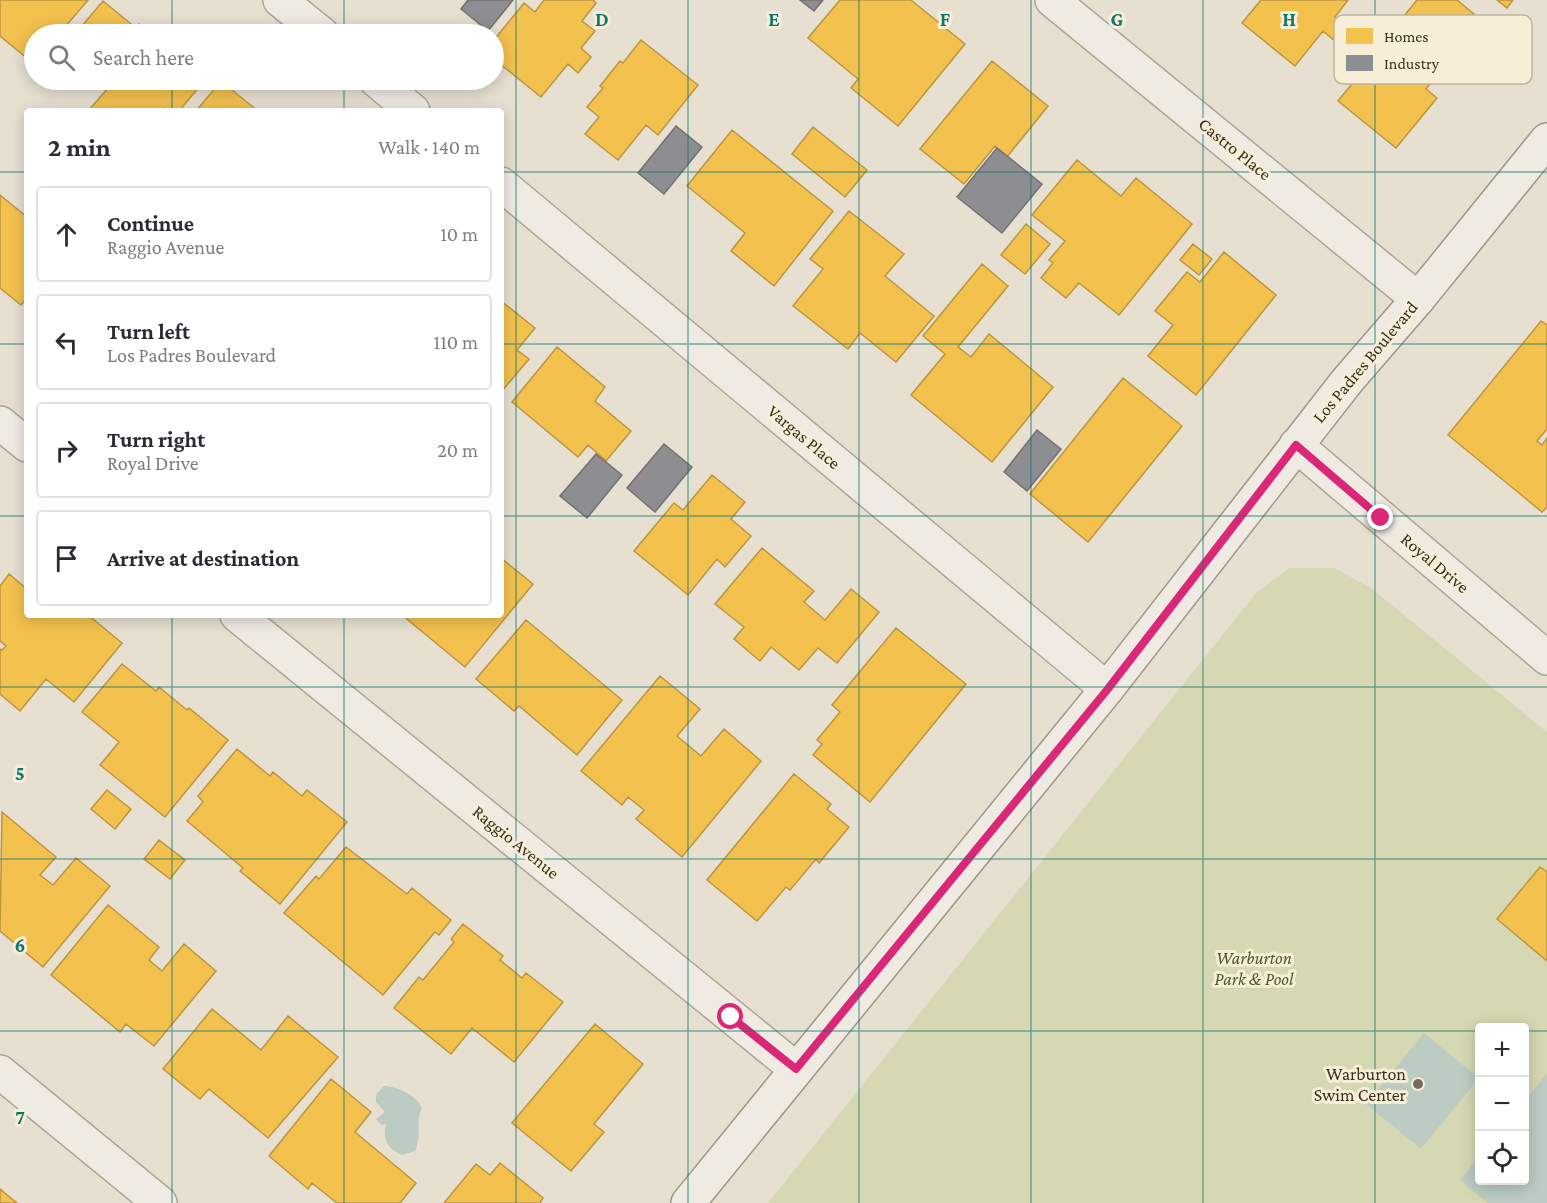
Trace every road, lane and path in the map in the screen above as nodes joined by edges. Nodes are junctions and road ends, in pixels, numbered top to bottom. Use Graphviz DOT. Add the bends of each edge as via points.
graph roads {
  1 [pos="280,0"];
  2 [pos="1052,0"];
  3 [pos="310,24"];
  4 [pos="388,90"];
  5 [pos="409,108"];
  6 [pos="1547,140"];
  7 [pos="504,187"];
  8 [pos="1418,299"];
  9 [pos="0,423"];
  10 [pos="24,443"];
  11 [pos="1296,445"];
  12 [pos="241,618"];
  13 [pos="1547,658"];
  14 [pos="1107,690"];
  15 [pos="796,1069"];
  16 [pos="0,1072"];
  17 [pos="160,1203"];
  18 [pos="688,1203"];
  1 -- 3 [label="street"];
  2 -- 8 [label="street, Castro Place"];
  4 -- 5 [label="street"];
  6 -- 8 [label="street, Los Padres Boulevard"];
  7 -- 14 [label="street, Vargas Place"];
  8 -- 11 [label="street, Los Padres Boulevard"];
  9 -- 10 [label="street"];
  11 -- 13 [label="street, Royal Drive"];
  11 -- 14 [label="street, Los Padres Boulevard"];
  12 -- 15 [label="street, Raggio Avenue"];
  14 -- 15 [label="street, Los Padres Boulevard"];
  15 -- 18 [label="street, Los Padres Boulevard"];
  16 -- 17 [label="street"];
}
